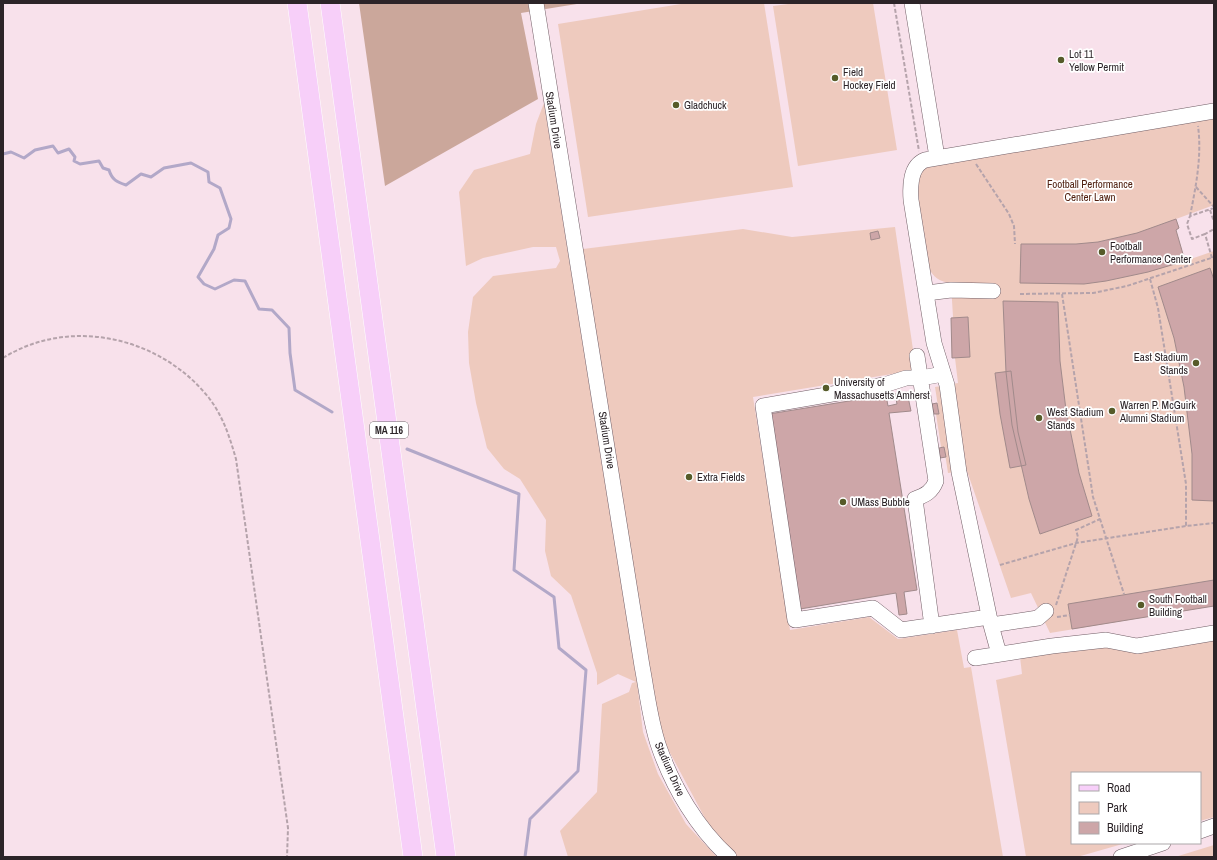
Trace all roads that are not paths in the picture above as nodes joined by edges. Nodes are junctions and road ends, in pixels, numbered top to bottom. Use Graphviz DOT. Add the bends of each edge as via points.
graph roads {
  1 [pos="297,3"];
  2 [pos="330,3"];
  3 [pos="536,3"];
  4 [pos="912,3"];
  5 [pos="1214,111"];
  6 [pos="937,158"];
  7 [pos="993,291"];
  8 [pos="927,293"];
  9 [pos="917,356"];
  10 [pos="943,374"];
  11 [pos="921,378"];
  12 [pos="1053,610"];
  13 [pos="990,621"];
  14 [pos="932,626"];
  15 [pos="1214,633"];
  16 [pos="999,654"];
  17 [pos="975,658"];
  18 [pos="1214,826"];
  19 [pos="1201,831"];
  20 [pos="1160,844"];
  21 [pos="413,857"];
  22 [pos="446,857"];
  23 [pos="729,857"];
  24 [pos="1121,857"];
  1 -- 21 [label="main road, MA 116"];
  2 -- 22 [label="main road, MA 116"];
  3 -- 23 [label="street, Stadium Drive" via="652,721 666,764 683,798 710,838"];
  4 -- 6 [label="street"];
  5 -- 6 [label="street"];
  6 -- 8 [label="street" via="921,162 913,172 910,188"];
  7 -- 8 [label="street" via="951,290"];
  8 -- 10 [label="street" via="934,343"];
  9 -- 11 [label="street"];
  10 -- 11 [label="street"];
  10 -- 13 [label="street" via="947,385 959,472"];
  11 -- 14 [label="street" via="936,481 934,489 915,500"];
  11 -- 14 [label="street" via="906,378 884,385 763,406 796,620 873,608 901,630"];
  12 -- 13 [label="street" via="1038,618"];
  13 -- 14 [label="street"];
  13 -- 16 [label="street"];
  15 -- 16 [label="street" via="1137,646 1106,640"];
  16 -- 17 [label="street"];
  18 -- 19 [label="street"];
  20 -- 24 [label="street"];
}
